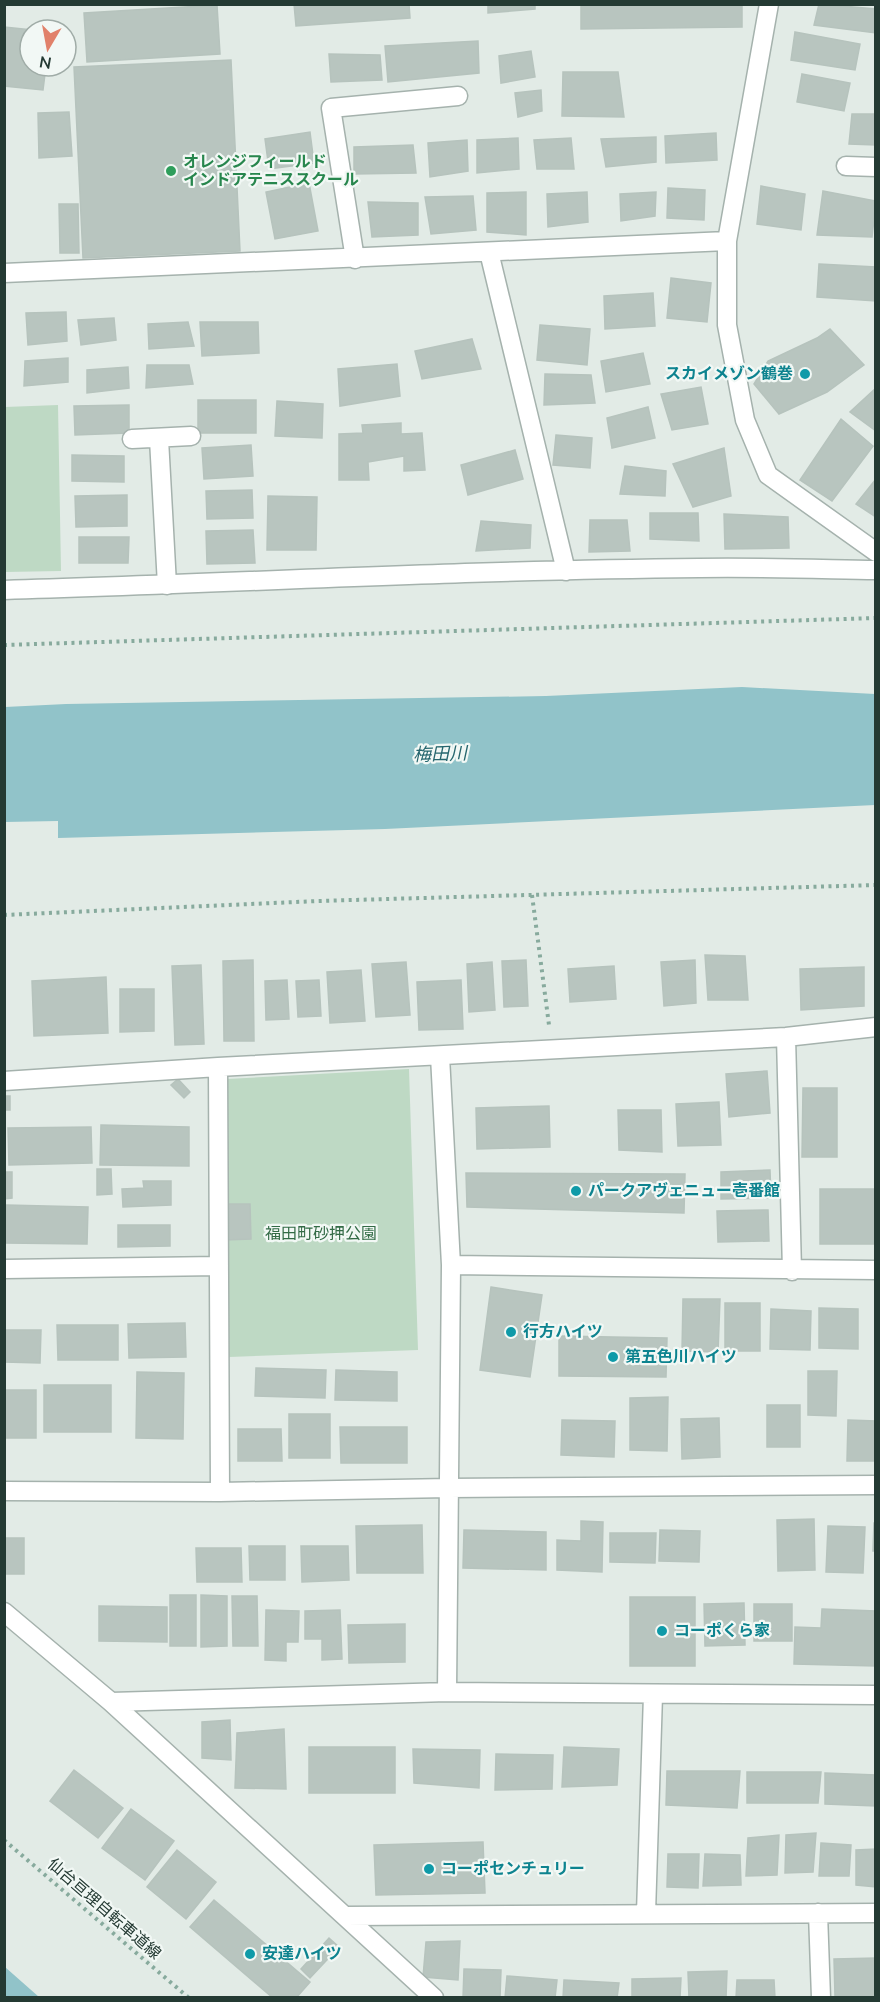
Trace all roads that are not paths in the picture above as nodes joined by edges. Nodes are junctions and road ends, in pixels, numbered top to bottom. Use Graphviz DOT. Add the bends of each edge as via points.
graph roads {
  1 [pos="769,4"];
  2 [pos="458,96"];
  3 [pos="846,166"];
  4 [pos="876,167"];
  5 [pos="727,241"];
  6 [pos="489,252"];
  7 [pos="355,259"];
  8 [pos="4,273"];
  9 [pos="191,436"];
  10 [pos="132,439"];
  11 [pos="159,439"];
  12 [pos="876,552"];
  13 [pos="876,570"];
  14 [pos="566,571"];
  15 [pos="167,585"];
  16 [pos="4,590"];
  17 [pos="876,1027"];
  18 [pos="786,1036"];
  19 [pos="440,1056"];
  20 [pos="218,1067"];
  21 [pos="4,1081"];
  22 [pos="451,1265"];
  23 [pos="219,1266"];
  24 [pos="4,1269"];
  25 [pos="876,1270"];
  26 [pos="792,1271"];
  27 [pos="876,1485"];
  28 [pos="449,1488"];
  29 [pos="4,1491"];
  30 [pos="220,1492"];
  31 [pos="4,1612"];
  32 [pos="447,1692"];
  33 [pos="653,1695"];
  34 [pos="876,1695"];
  35 [pos="111,1702"];
  36 [pos="646,1913"];
  37 [pos="818,1913"];
  38 [pos="876,1913"];
  39 [pos="345,1916"];
  40 [pos="434,1998"];
  41 [pos="821,1998"];
  1 -- 5 [label="street"];
  2 -- 7 [label="street" via="331,108"];
  3 -- 4 [label="street"];
  5 -- 6 [label="street"];
  5 -- 12 [label="street" via="727,325 746,420 768,475"];
  6 -- 7 [label="street"];
  6 -- 14 [label="street"];
  7 -- 8 [label="street"];
  9 -- 11 [label="street"];
  10 -- 11 [label="street"];
  11 -- 15 [label="street"];
  13 -- 14 [label="street"];
  14 -- 15 [label="street"];
  15 -- 16 [label="street"];
  17 -- 18 [label="street"];
  18 -- 19 [label="street"];
  18 -- 26 [label="street"];
  19 -- 20 [label="street"];
  19 -- 22 [label="street"];
  20 -- 21 [label="street"];
  20 -- 23 [label="street"];
  22 -- 26 [label="street"];
  22 -- 28 [label="street"];
  23 -- 24 [label="street"];
  23 -- 30 [label="street"];
  25 -- 26 [label="street"];
  27 -- 28 [label="street"];
  28 -- 30 [label="street"];
  28 -- 32 [label="street"];
  29 -- 30 [label="street"];
  31 -- 35 [label="street"];
  32 -- 33 [label="street"];
  32 -- 35 [label="street"];
  33 -- 34 [label="street"];
  33 -- 36 [label="street"];
  35 -- 39 [label="street"];
  36 -- 37 [label="street"];
  36 -- 39 [label="street"];
  37 -- 38 [label="street"];
  37 -- 41 [label="street"];
  39 -- 40 [label="street"];
}
